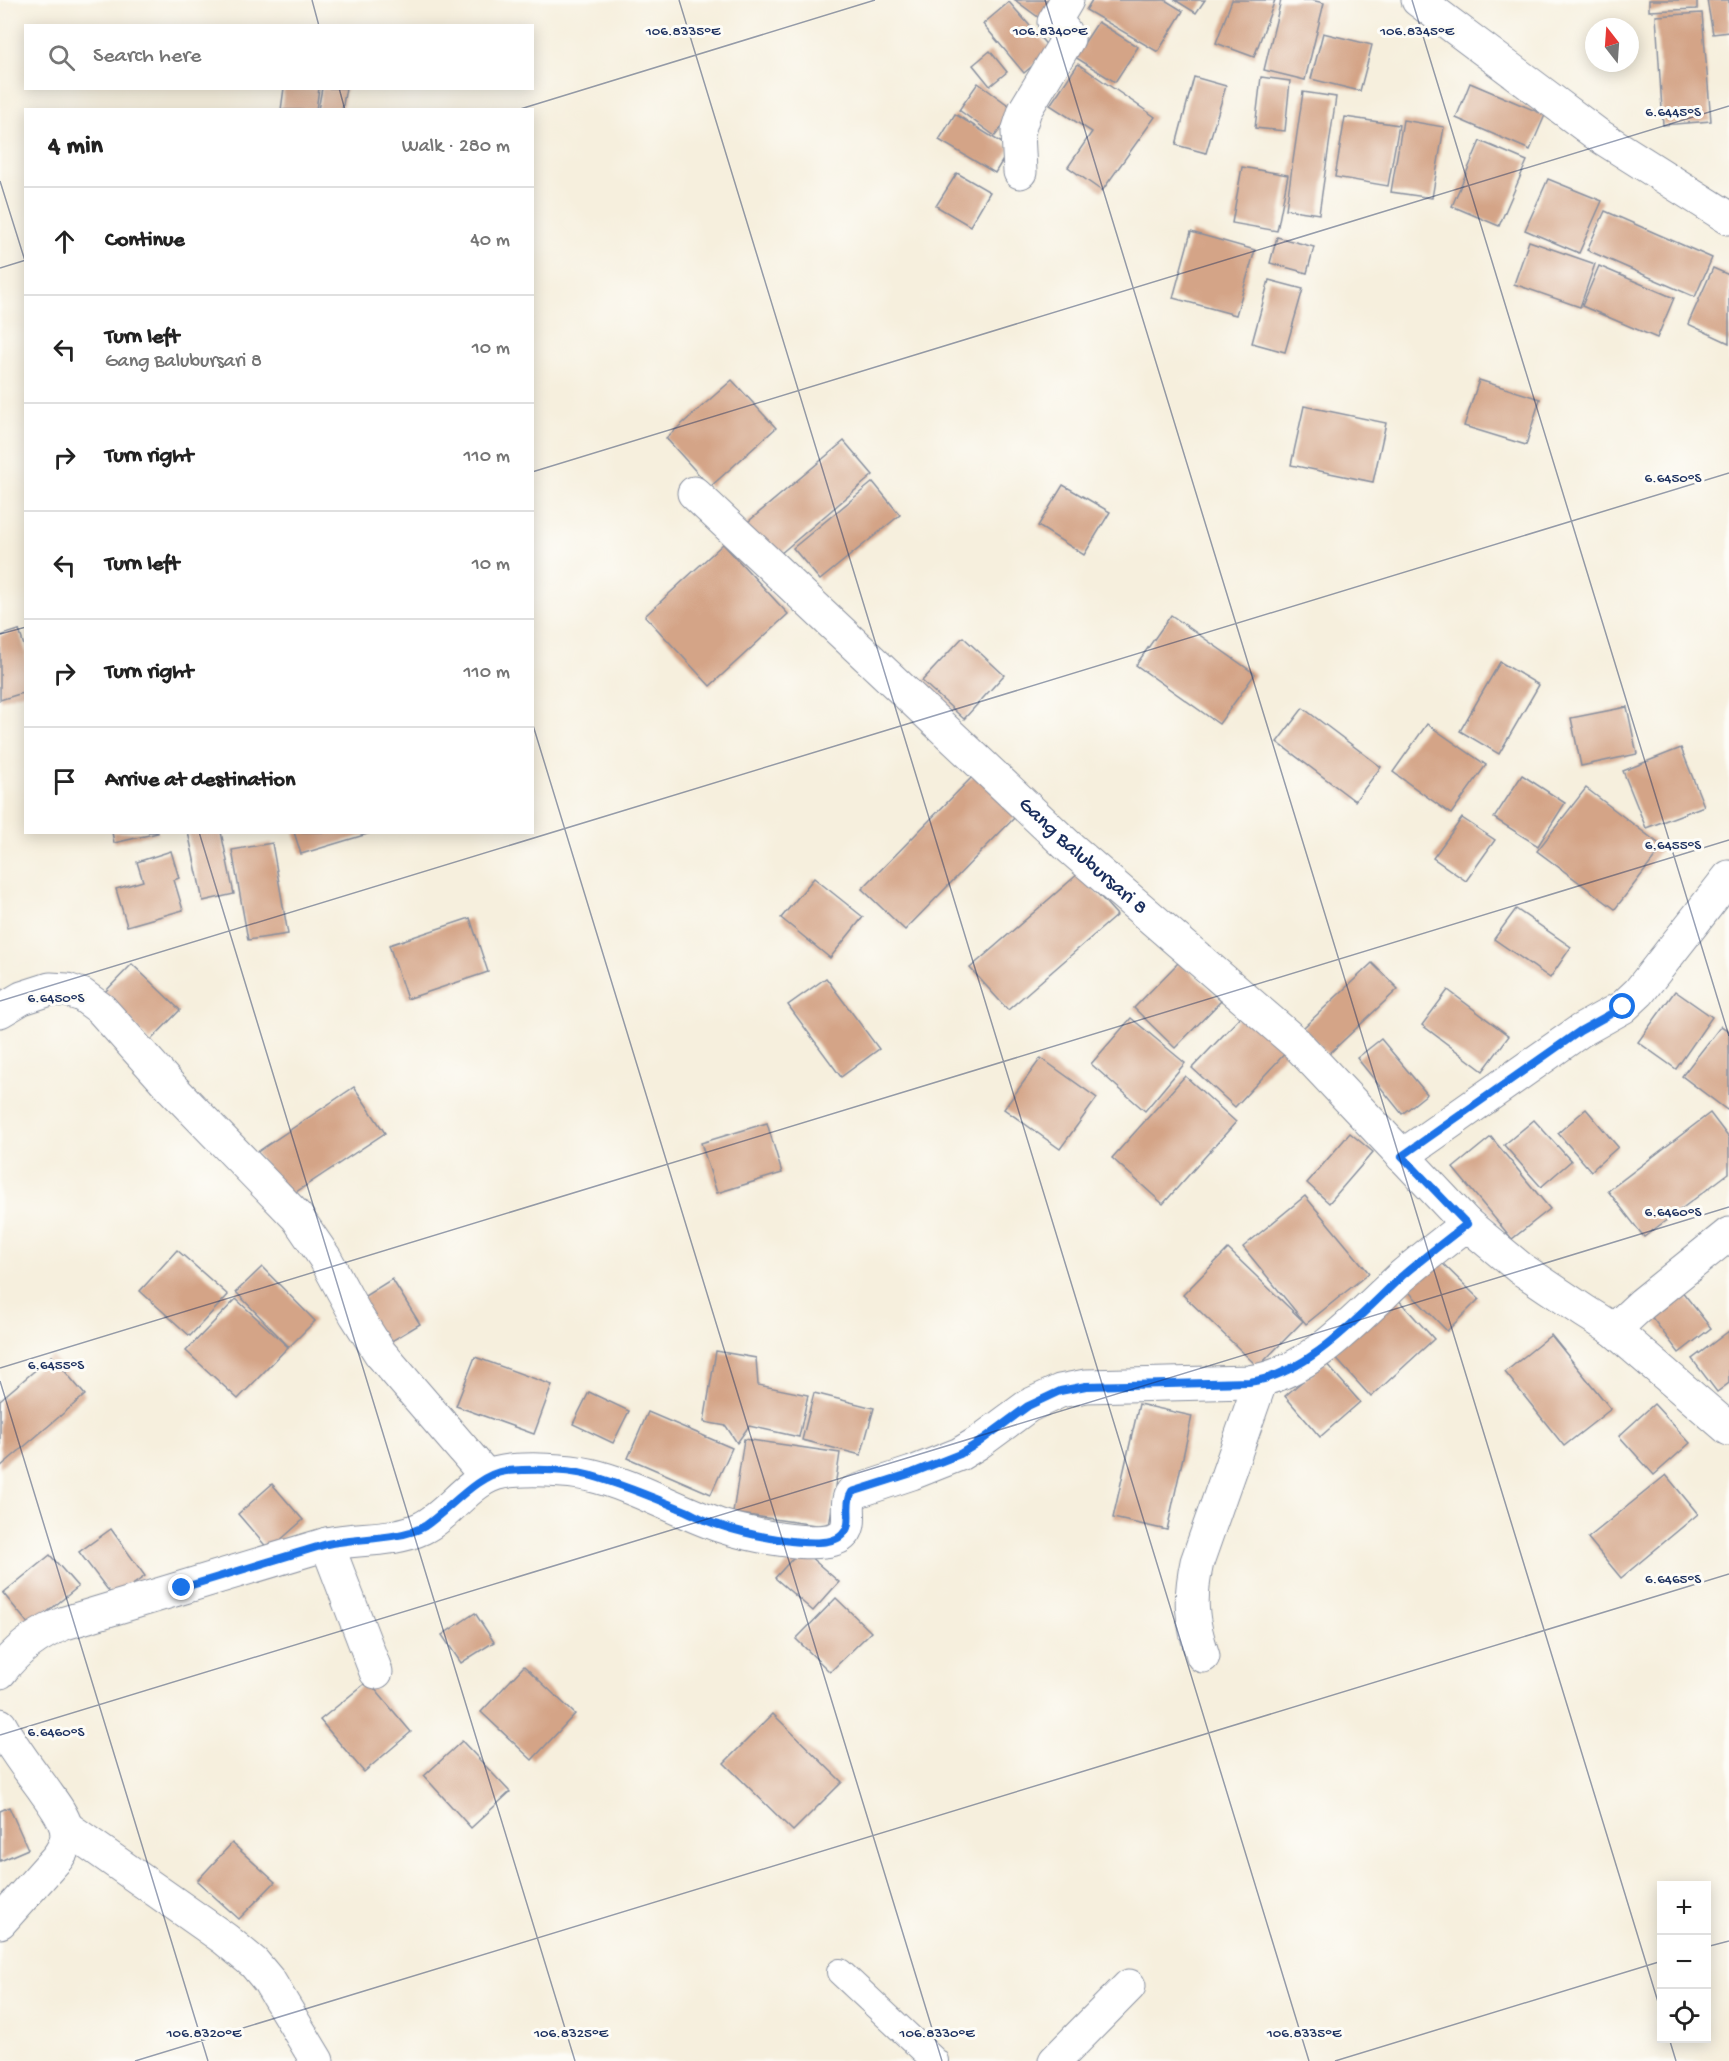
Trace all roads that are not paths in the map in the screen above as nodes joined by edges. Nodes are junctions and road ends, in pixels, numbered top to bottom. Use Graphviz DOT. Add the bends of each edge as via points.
graph roads {
  1 [pos="1067,0"];
  2 [pos="1418,0"];
  3 [pos="1020,172"];
  4 [pos="1729,218"];
  5 [pos="694,493"];
  6 [pos="1729,877"];
  7 [pos="0,1011"];
  8 [pos="1402,1156"];
  9 [pos="1467,1224"];
  10 [pos="1729,1234"];
  11 [pos="1614,1330"];
  12 [pos="1261,1380"];
  13 [pos="1729,1429"];
  14 [pos="486,1476"];
  15 [pos="327,1544"];
  16 [pos="1203,1656"];
  17 [pos="0,1672"];
  18 [pos="376,1672"];
  19 [pos="0,1725"];
  20 [pos="66,1827"];
  21 [pos="0,1922"];
  22 [pos="840,1972"];
  23 [pos="1129,1986"];
  24 [pos="317,2061"];
  25 [pos="935,2061"];
  26 [pos="1055,2061"];
  1 -- 3 [label="street" via="1054,22 1068,39 1025,110 1018,132"];
  2 -- 4 [label="street" via="1598,135"];
  5 -- 8 [label="street, Gang Balubursari 8" via="1067,846 1283,1031"];
  6 -- 8 [label="street" via="1623,1007 1580,1031"];
  7 -- 14 [label="street" via="22,998 50,989 67,990 101,1009 297,1217 380,1353"];
  8 -- 9 [label="street, Gang Balubursari 8"];
  9 -- 11 [label="street, Gang Balubursari 8" via="1520,1268"];
  9 -- 12 [label="street" via="1315,1354 1292,1369"];
  10 -- 11 [label="street"];
  11 -- 13 [label="street, Gang Balubursari 8"];
  12 -- 14 [label="street" via="1086,1386 1060,1391 1020,1410 960,1454 852,1492 848,1526 834,1540 795,1542 733,1530 590,1475 524,1470"];
  12 -- 16 [label="street" via="1192,1584 1193,1625"];
  14 -- 15 [label="street" via="422,1528"];
  15 -- 17 [label="street" via="65,1623 28,1643"];
  15 -- 18 [label="street"];
  19 -- 20 [label="street"];
  20 -- 21 [label="street" via="64,1849"];
  20 -- 24 [label="street" via="254,1963"];
  22 -- 25 [label="lane"];
  23 -- 26 [label="street"];
}
